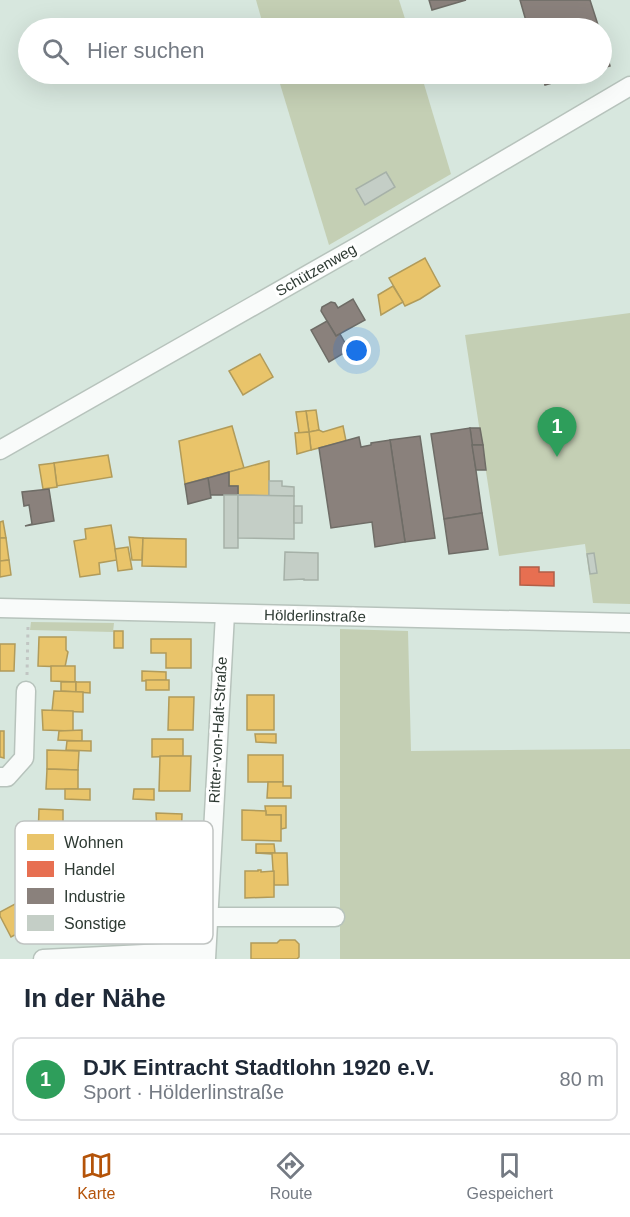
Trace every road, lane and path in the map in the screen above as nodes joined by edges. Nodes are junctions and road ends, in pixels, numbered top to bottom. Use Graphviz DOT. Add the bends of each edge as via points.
graph roads {
  1 [pos="630,86"];
  2 [pos="0,450"];
  3 [pos="0,608"];
  4 [pos="29,609"];
  5 [pos="225,614"];
  6 [pos="630,622"];
  7 [pos="26,692"];
  8 [pos="0,777"];
  9 [pos="213,828"];
  10 [pos="213,917"];
  11 [pos="334,917"];
  12 [pos="206,955"];
  13 [pos="43,959"];
  1 -- 2 [label="street, Schützenweg"];
  3 -- 4 [label="street, Hölderlinstraße"];
  4 -- 5 [label="street, Hölderlinstraße"];
  4 -- 7 [label="path"];
  5 -- 6 [label="street, Hölderlinstraße"];
  5 -- 9 [label="street, Ritter-von-Halt-Straße"];
  7 -- 8 [label="street" via="24,758 7,777"];
  10 -- 11 [label="street"];
  12 -- 13 [label="street"];
}
